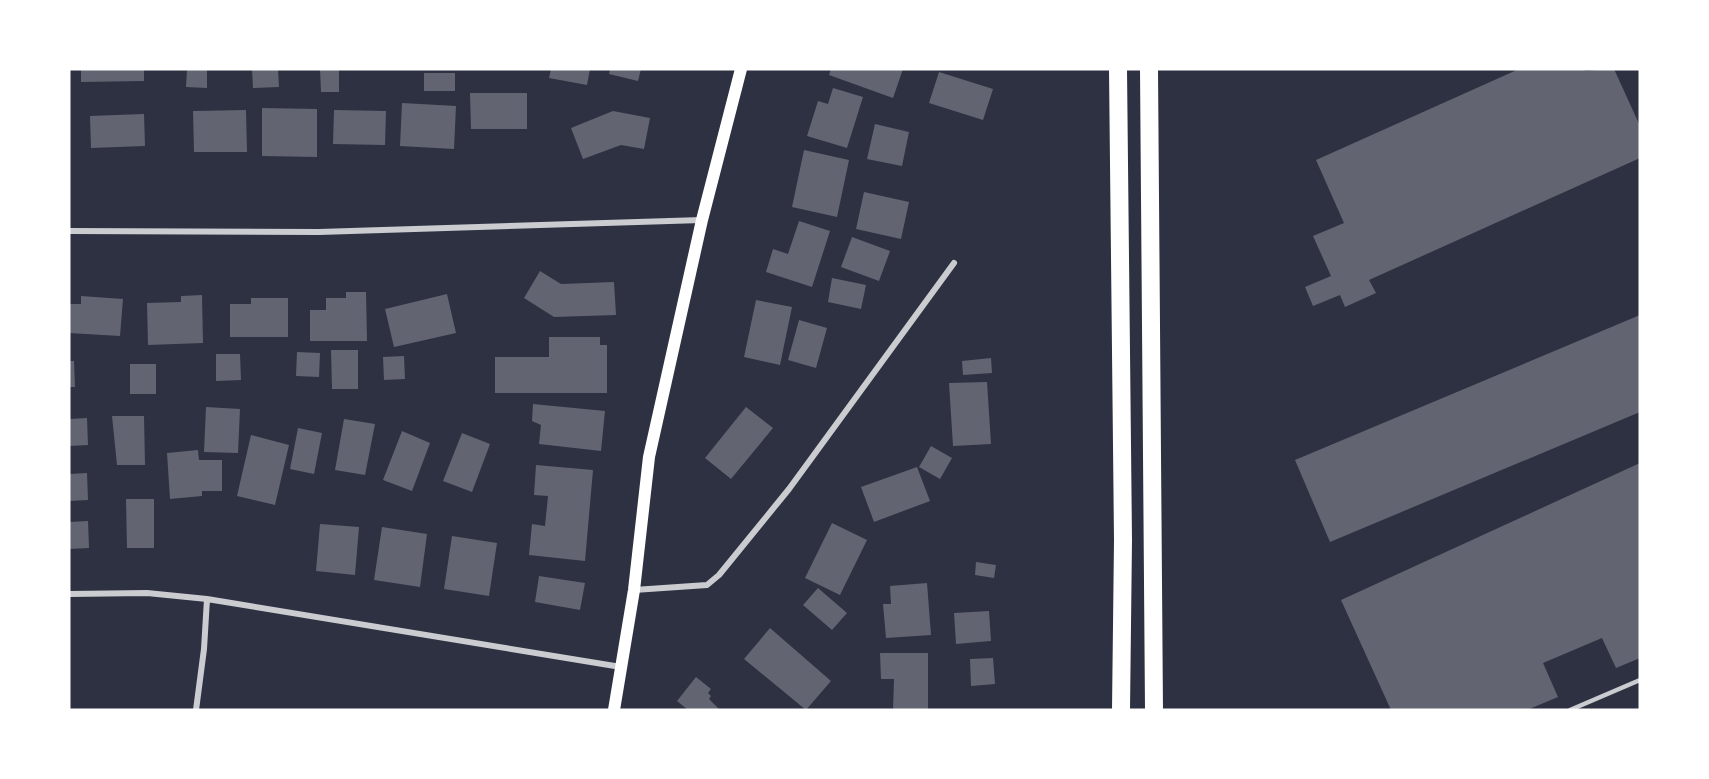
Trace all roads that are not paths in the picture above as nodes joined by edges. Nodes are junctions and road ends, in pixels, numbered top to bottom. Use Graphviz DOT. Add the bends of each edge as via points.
graph roads {
  1 [pos="741,69"];
  2 [pos="1118,69"];
  3 [pos="1149,69"];
  4 [pos="702,220"];
  5 [pos="69,231"];
  6 [pos="954,263"];
  7 [pos="634,591"];
  8 [pos="69,594"];
  9 [pos="207,599"];
  10 [pos="621,668"];
  11 [pos="1640,680"];
  12 [pos="196,710"];
  13 [pos="614,710"];
  14 [pos="1122,710"];
  15 [pos="1154,710"];
  16 [pos="1570,710"];
  1 -- 4 [label="main road"];
  2 -- 14 [label="highway"];
  3 -- 15 [label="highway"];
  4 -- 5 [label="street" via="319,232"];
  4 -- 7 [label="main road" via="649,457"];
  6 -- 7 [label="street" via="789,489 719,575 707,585"];
  7 -- 10 [label="main road"];
  8 -- 9 [label="street" via="147,593"];
  9 -- 10 [label="street"];
  9 -- 12 [label="street"];
  10 -- 13 [label="main road"];
  11 -- 16 [label="lane"];
}
